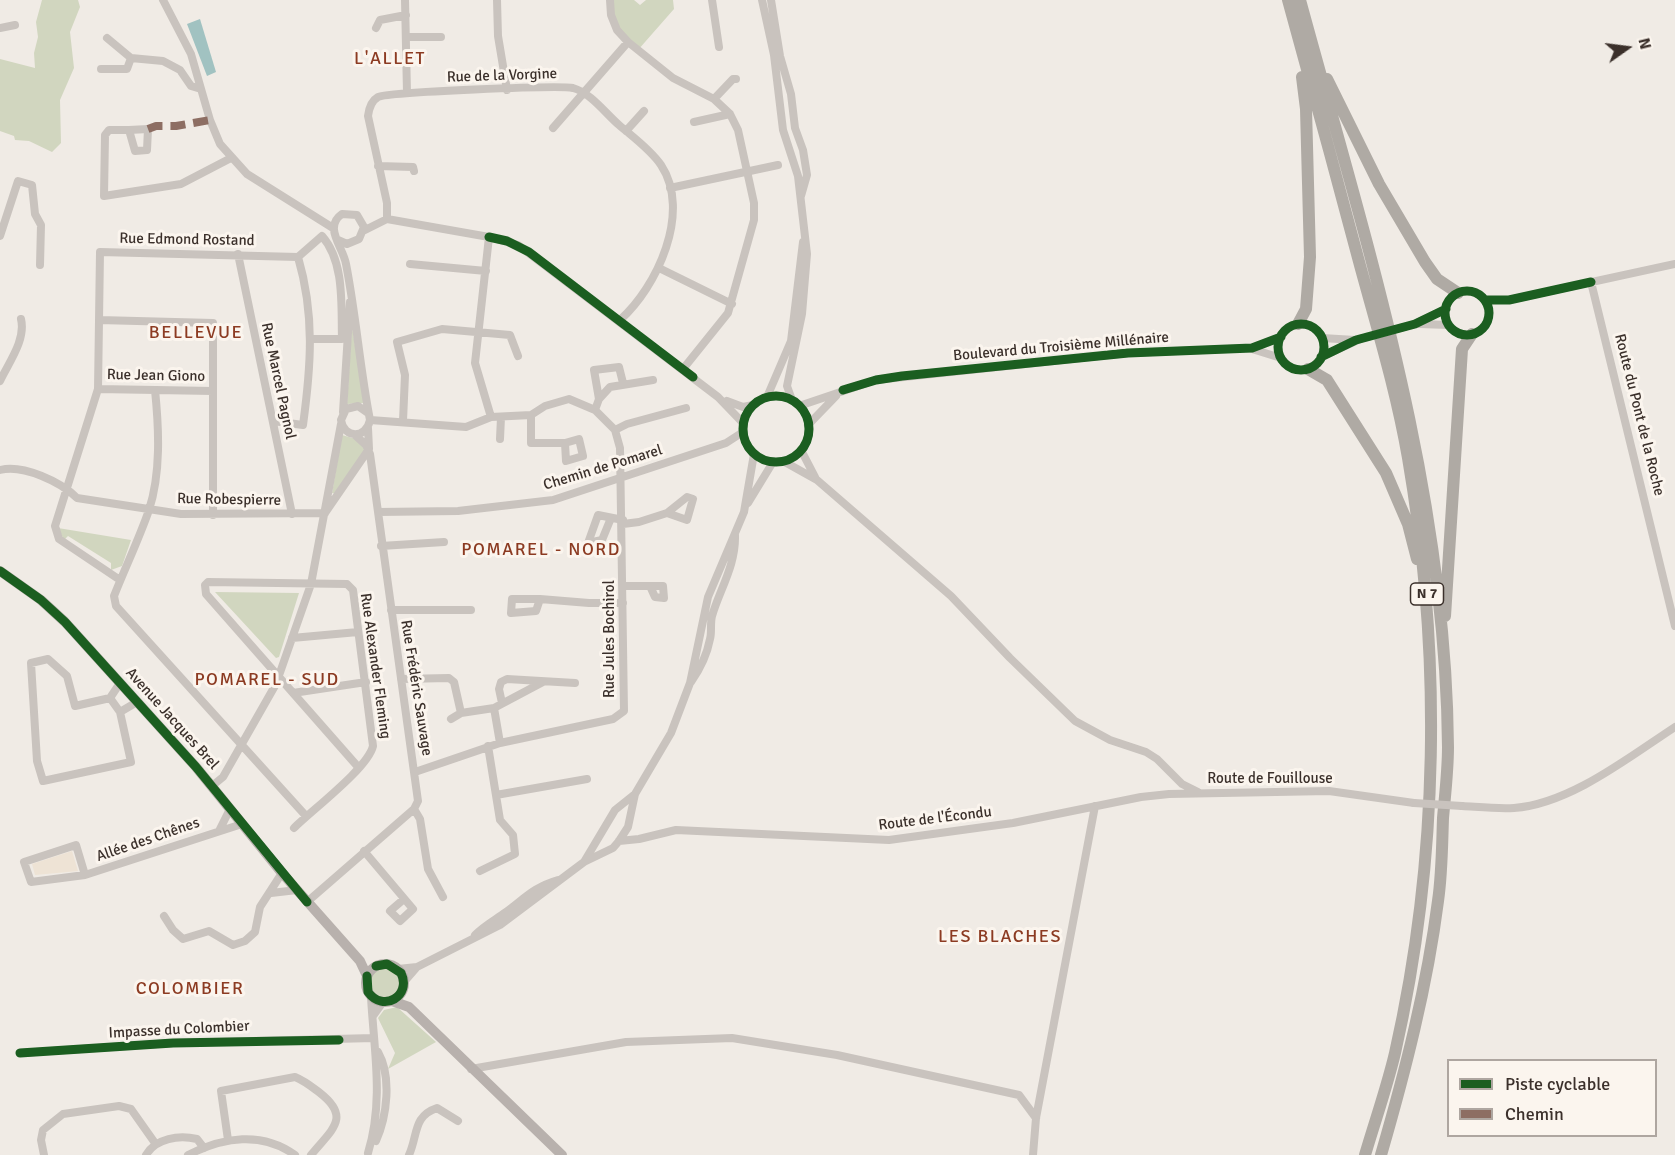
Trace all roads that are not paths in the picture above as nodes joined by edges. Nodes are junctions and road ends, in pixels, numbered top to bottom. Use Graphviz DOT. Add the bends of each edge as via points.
graph roads {
  1 [pos="164,0"];
  2 [pos="405,0"];
  3 [pos="497,0"];
  4 [pos="610,0"];
  5 [pos="712,0"];
  6 [pos="762,0"];
  7 [pos="771,0"];
  8 [pos="1288,0"];
  9 [pos="1300,0"];
  10 [pos="406,15"];
  11 [pos="15,25"];
  12 [pos="0,28"];
  13 [pos="376,28"];
  14 [pos="406,37"];
  15 [pos="441,37"];
  16 [pos="107,38"];
  17 [pos="1299,40"];
  18 [pos="628,42"];
  19 [pos="719,47"];
  20 [pos="1315,54"];
  21 [pos="131,58"];
  22 [pos="101,69"];
  23 [pos="735,80"];
  24 [pos="201,89"];
  25 [pos="507,90"];
  26 [pos="407,93"];
  27 [pos="584,93"];
  28 [pos="714,99"];
  29 [pos="644,111"];
  30 [pos="730,114"];
  31 [pos="694,122"];
  32 [pos="553,128"];
  33 [pos="129,130"];
  34 [pos="626,131"];
  35 [pos="231,158"];
  36 [pos="378,165"];
  37 [pos="778,165"];
  38 [pos="414,171"];
  39 [pos="748,171"];
  40 [pos="670,188"];
  41 [pos="800,202"];
  42 [pos="315,215"];
  43 [pos="338,217"];
  44 [pos="360,219"];
  45 [pos="387,219"];
  46 [pos="376,223"];
  47 [pos="333,228"];
  48 [pos="363,231"];
  49 [pos="0,236"];
  50 [pos="489,237"];
  51 [pos="804,238"];
  52 [pos="338,240"];
  53 [pos="352,244"];
  54 [pos="238,254"];
  55 [pos="298,257"];
  56 [pos="345,260"];
  57 [pos="410,264"];
  58 [pos="1675,264"];
  59 [pos="40,265"];
  60 [pos="659,268"];
  61 [pos="486,270"];
  62 [pos="1591,282"];
  63 [pos="350,287"];
  64 [pos="1458,293"];
  65 [pos="1485,300"];
  66 [pos="1509,300"];
  67 [pos="732,304"];
  68 [pos="1446,309"];
  69 [pos="1489,314"];
  70 [pos="21,319"];
  71 [pos="99,320"];
  72 [pos="620,320"];
  73 [pos="1298,324"];
  74 [pos="1414,325"];
  75 [pos="1449,325"];
  76 [pos="477,331"];
  77 [pos="1472,334"];
  78 [pos="1281,338"];
  79 [pos="1322,338"];
  80 [pos="311,339"];
  81 [pos="1358,340"];
  82 [pos="1252,348"];
  83 [pos="518,356"];
  84 [pos="1322,357"];
  85 [pos="1281,358"];
  86 [pos="683,369"];
  87 [pos="1308,369"];
  88 [pos="653,380"];
  89 [pos="0,381"];
  90 [pos="623,383"];
  91 [pos="98,389"];
  92 [pos="155,390"];
  93 [pos="843,390"];
  94 [pos="213,391"];
  95 [pos="718,397"];
  96 [pos="766,398"];
  97 [pos="599,399"];
  98 [pos="795,403"];
  99 [pos="753,405"];
  100 [pos="686,408"];
  101 [pos="595,410"];
  102 [pos="343,412"];
  103 [pos="531,415"];
  104 [pos="490,417"];
  105 [pos="501,417"];
  106 [pos="369,420"];
  107 [pos="273,421"];
  108 [pos="403,421"];
  109 [pos="341,424"];
  110 [pos="808,425"];
  111 [pos="743,427"];
  112 [pos="615,430"];
  113 [pos="355,435"];
  114 [pos="500,439"];
  115 [pos="565,443"];
  116 [pos="726,443"];
  117 [pos="747,446"];
  118 [pos="369,449"];
  119 [pos="801,450"];
  120 [pos="754,454"];
  121 [pos="783,461"];
  122 [pos="774,462"];
  123 [pos="0,470"];
  124 [pos="622,479"];
  125 [pos="817,480"];
  126 [pos="66,488"];
  127 [pos="149,509"];
  128 [pos="378,512"];
  129 [pos="744,512"];
  130 [pos="325,513"];
  131 [pos="667,513"];
  132 [pos="292,514"];
  133 [pos="213,515"];
  134 [pos="611,518"];
  135 [pos="623,522"];
  136 [pos="444,542"];
  137 [pos="381,546"];
  138 [pos="0,572"];
  139 [pos="120,580"];
  140 [pos="311,584"];
  141 [pos="623,586"];
  142 [pos="650,586"];
  143 [pos="540,599"];
  144 [pos="1427,600"];
  145 [pos="623,603"];
  146 [pos="391,610"];
  147 [pos="471,610"];
  148 [pos="1675,626"];
  149 [pos="358,632"];
  150 [pos="292,638"];
  151 [pos="1442,653"];
  152 [pos="278,677"];
  153 [pos="401,679"];
  154 [pos="366,682"];
  155 [pos="543,682"];
  156 [pos="120,683"];
  157 [pos="575,683"];
  158 [pos="293,693"];
  159 [pos="110,698"];
  160 [pos="137,702"];
  161 [pos="498,706"];
  162 [pos="120,712"];
  163 [pos="461,713"];
  164 [pos="451,719"];
  165 [pos="1675,727"];
  166 [pos="500,743"];
  167 [pos="488,746"];
  168 [pos="241,747"];
  169 [pos="359,768"];
  170 [pos="415,772"];
  171 [pos="587,779"];
  172 [pos="212,786"];
  173 [pos="1201,793"];
  174 [pos="635,794"];
  175 [pos="496,795"];
  176 [pos="623,804"];
  177 [pos="1095,806"];
  178 [pos="230,809"];
  179 [pos="414,809"];
  180 [pos="631,809"];
  181 [pos="306,816"];
  182 [pos="242,824"];
  183 [pos="628,827"];
  184 [pos="294,828"];
  185 [pos="220,829"];
  186 [pos="634,840"];
  187 [pos="619,841"];
  188 [pos="593,847"];
  189 [pos="364,851"];
  190 [pos="600,855"];
  191 [pos="584,862"];
  192 [pos="480,871"];
  193 [pos="86,875"];
  194 [pos="289,882"];
  195 [pos="271,893"];
  196 [pos="443,897"];
  197 [pos="404,898"];
  198 [pos="307,902"];
  199 [pos="395,915"];
  200 [pos="164,916"];
  201 [pos="385,917"];
  202 [pos="360,961"];
  203 [pos="376,966"];
  204 [pos="417,967"];
  205 [pos="398,969"];
  206 [pos="367,976"];
  207 [pos="403,986"];
  208 [pos="371,997"];
  209 [pos="387,1002"];
  210 [pos="409,1007"];
  211 [pos="372,1019"];
  212 [pos="374,1038"];
  213 [pos="20,1053"];
  214 [pos="471,1069"];
  215 [pos="1036,1118"];
  216 [pos="458,1121"];
  217 [pos="228,1140"];
  218 [pos="155,1143"];
  219 [pos="204,1148"];
  220 [pos="368,1154"];
  221 [pos="44,1155"];
  222 [pos="146,1155"];
  223 [pos="188,1155"];
  224 [pos="295,1155"];
  225 [pos="311,1155"];
  226 [pos="409,1155"];
  227 [pos="562,1155"];
  228 [pos="1033,1155"];
  229 [pos="1365,1155"];
  230 [pos="1381,1155"];
  1 -- 24 [label="street" via="184,39"];
  2 -- 10 [label="street"];
  3 -- 25 [label="street"];
  4 -- 18 [label="street" via="617,30"];
  5 -- 19 [label="street"];
  6 -- 41 [label="street" via="774,55 783,130 798,176"];
  7 -- 41 [label="street" via="807,175"];
  8 -- 17 [label="highway, N 7"];
  9 -- 20 [label="highway, N 7"];
  10 -- 13 [label="street" via="380,20"];
  10 -- 14 [label="street"];
  11 -- 12 [label="street"];
  14 -- 15 [label="street"];
  14 -- 26 [label="street"];
  16 -- 21 [label="street"];
  17 -- 73 [label="highway" via="1306,110 1310,257 1306,309"];
  17 -- 144 [label="highway, N 7" via="1390,376 1408,456"];
  18 -- 27 [label="street"];
  18 -- 28 [label="street" via="673,78"];
  20 -- 64 [label="highway" via="1379,184 1425,262 1437,279"];
  20 -- 151 [label="highway, N 7" via="1401,373 1415,439 1433,547"];
  21 -- 22 [label="street" via="127,69"];
  21 -- 24 [label="street" via="163,61 180,70 191,86"];
  23 -- 28 [label="street"];
  24 -- 35 [label="street" via="214,132"];
  25 -- 26 [label="street, Rue de la Vorgine"];
  25 -- 27 [label="street, Rue de la Vorgine" via="559,87"];
  26 -- 36 [label="street, Rue de la Vorgine" via="379,97 371,104 369,126"];
  27 -- 32 [label="street"];
  27 -- 34 [label="street"];
  28 -- 30 [label="street"];
  29 -- 34 [label="street"];
  30 -- 31 [label="street"];
  30 -- 39 [label="street"];
  33 -- 35 [label="street" via="109,130 105,135 104,196 181,184"];
  34 -- 40 [label="street" via="663,167"];
  35 -- 42 [label="street" via="265,187"];
  36 -- 38 [label="street" via="413,166"];
  36 -- 45 [label="street, Rue de la Vorgine"];
  37 -- 39 [label="street"];
  39 -- 40 [label="street"];
  39 -- 67 [label="street" via="755,212"];
  40 -- 60 [label="street" via="673,221"];
  41 -- 51 [label="street"];
  42 -- 43 [label="street"];
  42 -- 47 [label="street"];
  43 -- 44 [label="street" via="347,213"];
  43 -- 47 [label="street"];
  44 -- 46 [label="street"];
  44 -- 48 [label="street"];
  45 -- 46 [label="street"];
  45 -- 50 [label="street"];
  46 -- 48 [label="street"];
  47 -- 52 [label="street"];
  48 -- 53 [label="street"];
  49 -- 59 [label="street" via="18,182 32,185 35,214 41,225"];
  50 -- 61 [label="street"];
  50 -- 72 [label="street" via="529,252"];
  51 -- 96 [label="street" via="793,331"];
  51 -- 98 [label="street" via="807,254 803,303 788,386"];
  52 -- 53 [label="street"];
  52 -- 56 [label="street"];
  53 -- 56 [label="street"];
  54 -- 55 [label="street, Rue Edmond Rostand"];
  54 -- 71 [label="street, Rue Edmond Rostand" via="99,252"];
  54 -- 107 [label="street, Rue Marcel Pagnol"];
  55 -- 80 [label="street" via="308,291"];
  55 -- 80 [label="street" via="322,236 333,256 338,278 342,339"];
  56 -- 63 [label="street"];
  57 -- 61 [label="street"];
  58 -- 62 [label="street"];
  60 -- 67 [label="street"];
  60 -- 72 [label="street"];
  61 -- 76 [label="street"];
  62 -- 66 [label="street"];
  62 -- 148 [label="street, Route du Pont de la Roche"];
  63 -- 102 [label="street"];
  63 -- 106 [label="street, Rue Frédéric Sauvage"];
  64 -- 65 [label="street" via="1472,292"];
  64 -- 68 [label="street"];
  65 -- 66 [label="street"];
  65 -- 69 [label="street"];
  66 -- 69 [label="street"];
  67 -- 86 [label="street"];
  68 -- 74 [label="street"];
  68 -- 75 [label="street"];
  69 -- 77 [label="street" via="1484,327"];
  70 -- 89 [label="street" via="21,338"];
  71 -- 91 [label="street, Rue Edmond Rostand"];
  71 -- 94 [label="street" via="213,323"];
  72 -- 86 [label="street"];
  73 -- 78 [label="street"];
  73 -- 79 [label="street" via="1312,327"];
  74 -- 75 [label="street"];
  74 -- 81 [label="street, bridge"];
  75 -- 77 [label="street" via="1459,333"];
  76 -- 83 [label="street" via="510,335"];
  76 -- 104 [label="street" via="475,363"];
  76 -- 108 [label="street" via="442,329 397,342 405,375"];
  77 -- 151 [label="highway" via="1462,349"];
  78 -- 82 [label="street, Boulevard du Troisième Millénaire"];
  78 -- 85 [label="street"];
  79 -- 81 [label="street"];
  79 -- 84 [label="street"];
  80 -- 107 [label="street" via="303,425"];
  81 -- 84 [label="street"];
  82 -- 85 [label="street, Boulevard du Troisième Millénaire"];
  82 -- 93 [label="street, Boulevard du Troisième Millénaire" via="1128,353 902,376"];
  84 -- 87 [label="street"];
  85 -- 87 [label="street" via="1296,369"];
  86 -- 95 [label="street"];
  87 -- 144 [label="highway" via="1327,380 1386,473 1408,524"];
  88 -- 90 [label="street"];
  90 -- 97 [label="street" via="610,387"];
  90 -- 97 [label="street" via="619,367 594,370"];
  91 -- 92 [label="street, Rue Jean Giono"];
  91 -- 126 [label="street, Rue Edmond Rostand"];
  92 -- 94 [label="street, Rue Jean Giono"];
  92 -- 127 [label="street" via="157,456"];
  93 -- 98 [label="street, Boulevard du Troisième Millénaire" via="814,402"];
  93 -- 110 [label="street, Boulevard du Troisième Millénaire"];
  94 -- 133 [label="street"];
  95 -- 99 [label="street" via="735,406"];
  95 -- 111 [label="street"];
  96 -- 98 [label="street" via="779,396"];
  96 -- 99 [label="street"];
  97 -- 101 [label="street"];
  98 -- 110 [label="street"];
  99 -- 111 [label="street"];
  100 -- 112 [label="street"];
  101 -- 103 [label="street" via="569,399"];
  101 -- 112 [label="street"];
  102 -- 106 [label="street" via="354,406 362,407"];
  102 -- 109 [label="street"];
  103 -- 105 [label="street"];
  103 -- 115 [label="street" via="531,443"];
  104 -- 105 [label="street"];
  104 -- 108 [label="street" via="466,427"];
  105 -- 114 [label="street"];
  106 -- 108 [label="street"];
  106 -- 113 [label="street"];
  106 -- 118 [label="street, Rue Frédéric Sauvage"];
  107 -- 132 [label="street, Rue Marcel Pagnol"];
  109 -- 113 [label="street"];
  109 -- 130 [label="street"];
  110 -- 119 [label="street"];
  111 -- 116 [label="street, Chemin de Pomarel"];
  111 -- 117 [label="street"];
  112 -- 124 [label="street, Rue Jules Bochirol"];
  113 -- 118 [label="street"];
  116 -- 117 [label="street, Chemin de Pomarel"];
  116 -- 124 [label="street, Chemin de Pomarel"];
  117 -- 120 [label="street"];
  118 -- 128 [label="street, Rue Frédéric Sauvage"];
  118 -- 130 [label="street"];
  119 -- 121 [label="street"];
  119 -- 125 [label="street, Route de Fouillouse"];
  120 -- 122 [label="street"];
  120 -- 129 [label="street"];
  121 -- 122 [label="street"];
  121 -- 125 [label="street, Route de Fouillouse"];
  122 -- 129 [label="street"];
  123 -- 126 [label="street, Rue Robespierre" via="22,471"];
  124 -- 128 [label="street, Chemin de Pomarel" via="553,500 458,511"];
  124 -- 135 [label="street, Rue Jules Bochirol"];
  125 -- 173 [label="street, Route de Fouillouse" via="951,596 1075,721 1110,740 1146,752 1182,784"];
  126 -- 127 [label="street, Rue Robespierre" via="77,498"];
  126 -- 139 [label="street, Rue Edmond Rostand" via="55,526 59,539"];
  127 -- 133 [label="street, Rue Robespierre"];
  127 -- 139 [label="street"];
  128 -- 137 [label="street, Rue Frédéric Sauvage"];
  129 -- 174 [label="street" via="708,597 690,683 671,733"];
  130 -- 132 [label="street, Rue Robespierre"];
  130 -- 140 [label="street"];
  131 -- 135 [label="street" via="639,522"];
  132 -- 133 [label="street, Rue Robespierre"];
  134 -- 135 [label="street"];
  135 -- 141 [label="street, Rue Jules Bochirol"];
  136 -- 137 [label="street"];
  137 -- 146 [label="street, Rue Frédéric Sauvage"];
  138 -- 156 [label="main road, Avenue Jacques Brel" via="53,610"];
  139 -- 168 [label="street" via="114,596 116,606"];
  140 -- 149 [label="street, Rue Alexander Fleming" via="347,584 353,590"];
  140 -- 150 [label="street"];
  140 -- 152 [label="street, Rue Alexander Fleming" via="212,581 205,585 206,594"];
  141 -- 142 [label="street"];
  141 -- 145 [label="street, Rue Jules Bochirol"];
  143 -- 145 [label="street"];
  144 -- 229 [label="highway, N 7" via="1432,763 1420,911 1394,1053"];
  145 -- 166 [label="street, Rue Jules Bochirol" via="624,711 613,719"];
  146 -- 147 [label="street"];
  146 -- 153 [label="street, Rue Frédéric Sauvage"];
  149 -- 150 [label="street"];
  149 -- 154 [label="street, Rue Alexander Fleming"];
  150 -- 152 [label="street"];
  151 -- 230 [label="highway, N 7" via="1448,748 1438,901 1411,1048"];
  152 -- 158 [label="street"];
  152 -- 168 [label="street"];
  153 -- 163 [label="street" via="449,678 454,682"];
  153 -- 170 [label="street, Rue Frédéric Sauvage"];
  154 -- 158 [label="street"];
  154 -- 169 [label="street, Rue Alexander Fleming" via="373,746 371,756"];
  155 -- 157 [label="street"];
  155 -- 161 [label="street"];
  155 -- 161 [label="street" via="528,678 501,682"];
  156 -- 159 [label="street"];
  156 -- 160 [label="main road, Avenue Jacques Brel"];
  158 -- 169 [label="street"];
  159 -- 162 [label="street"];
  159 -- 162 [label="street" via="75,706 67,676 48,659 31,663 37,761 43,781 131,762"];
  160 -- 162 [label="street"];
  160 -- 172 [label="main road, Avenue Jacques Brel"];
  161 -- 163 [label="street"];
  161 -- 166 [label="street"];
  163 -- 164 [label="street"];
  165 -- 173 [label="street, Route de Fouillouse, bridge" via="1583,785 1544,802 1515,808 1414,803 1329,791"];
  166 -- 167 [label="street, Rue Jules Bochirol"];
  167 -- 170 [label="street, Rue Jules Bochirol"];
  167 -- 175 [label="street"];
  168 -- 172 [label="street" via="223,777"];
  168 -- 181 [label="street"];
  169 -- 181 [label="street, Rue Alexander Fleming"];
  170 -- 179 [label="street, Rue Frédéric Sauvage" via="418,801"];
  171 -- 175 [label="street"];
  172 -- 178 [label="main road, Avenue Jacques Brel"];
  173 -- 177 [label="street, Route de l'Écondu" via="1141,796"];
  174 -- 176 [label="street"];
  174 -- 180 [label="street"];
  175 -- 192 [label="street" via="500,820 513,835 515,854"];
  176 -- 180 [label="street"];
  176 -- 188 [label="street" via="615,810"];
  177 -- 186 [label="street, Route de l'Écondu" via="1013,823 889,840 687,830"];
  177 -- 215 [label="street"];
  178 -- 182 [label="main road, Avenue Jacques Brel"];
  178 -- 185 [label="street, Allée des Chênes"];
  179 -- 189 [label="street"];
  179 -- 196 [label="street" via="420,819 428,868"];
  180 -- 183 [label="street"];
  181 -- 184 [label="street, Rue Alexander Fleming"];
  182 -- 185 [label="street, Allée des Chênes"];
  182 -- 194 [label="main road, Avenue Jacques Brel"];
  183 -- 186 [label="street"];
  183 -- 187 [label="street"];
  185 -- 193 [label="street, Allée des Chênes"];
  186 -- 187 [label="street, Route de l'Écondu"];
  187 -- 190 [label="street"];
  188 -- 190 [label="street"];
  188 -- 191 [label="street"];
  189 -- 197 [label="street"];
  189 -- 198 [label="street"];
  190 -- 191 [label="street"];
  191 -- 204 [label="street" via="562,879 522,897 472,938"];
  193 -- 193 [label="street, Allée des Chênes" via="31,882 24,862 76,845"];
  194 -- 195 [label="street"];
  194 -- 195 [label="street" via="282,892"];
  194 -- 198 [label="main road, Avenue Jacques Brel"];
  195 -- 200 [label="street" via="260,907 255,932 240,944 233,945 209,931 183,939"];
  197 -- 199 [label="street" via="390,911"];
  197 -- 199 [label="street" via="413,909 400,921"];
  198 -- 202 [label="main road, Avenue Jacques Brel"];
  199 -- 201 [label="street"];
  202 -- 203 [label="main road"];
  202 -- 206 [label="main road, Avenue Jacques Brel"];
  203 -- 205 [label="main road" via="387,964"];
  203 -- 206 [label="main road"];
  204 -- 205 [label="street"];
  204 -- 207 [label="street"];
  205 -- 207 [label="main road"];
  206 -- 208 [label="main road" via="366,987"];
  207 -- 209 [label="main road"];
  207 -- 210 [label="main road"];
  208 -- 209 [label="main road"];
  208 -- 211 [label="street"];
  209 -- 210 [label="main road"];
  209 -- 211 [label="street"];
  210 -- 214 [label="main road"];
  211 -- 212 [label="street"];
  212 -- 213 [label="street, Impasse du Colombier" via="173,1043"];
  212 -- 220 [label="street" via="383,1065 386,1104 382,1128"];
  214 -- 215 [label="street" via="626,1042 732,1038 837,1055 1019,1095"];
  214 -- 227 [label="main road"];
  215 -- 228 [label="street"];
  216 -- 226 [label="street" via="437,1108 427,1111 417,1122"];
  217 -- 219 [label="street"];
  217 -- 224 [label="street" via="261,1138"];
  217 -- 225 [label="street" via="222,1091 296,1077 334,1104 336,1112 336,1124"];
  218 -- 219 [label="street" via="185,1136 198,1139"];
  218 -- 221 [label="street" via="131,1109 119,1106 63,1114 43,1131"];
  218 -- 222 [label="street"];
  219 -- 223 [label="street"];
}
